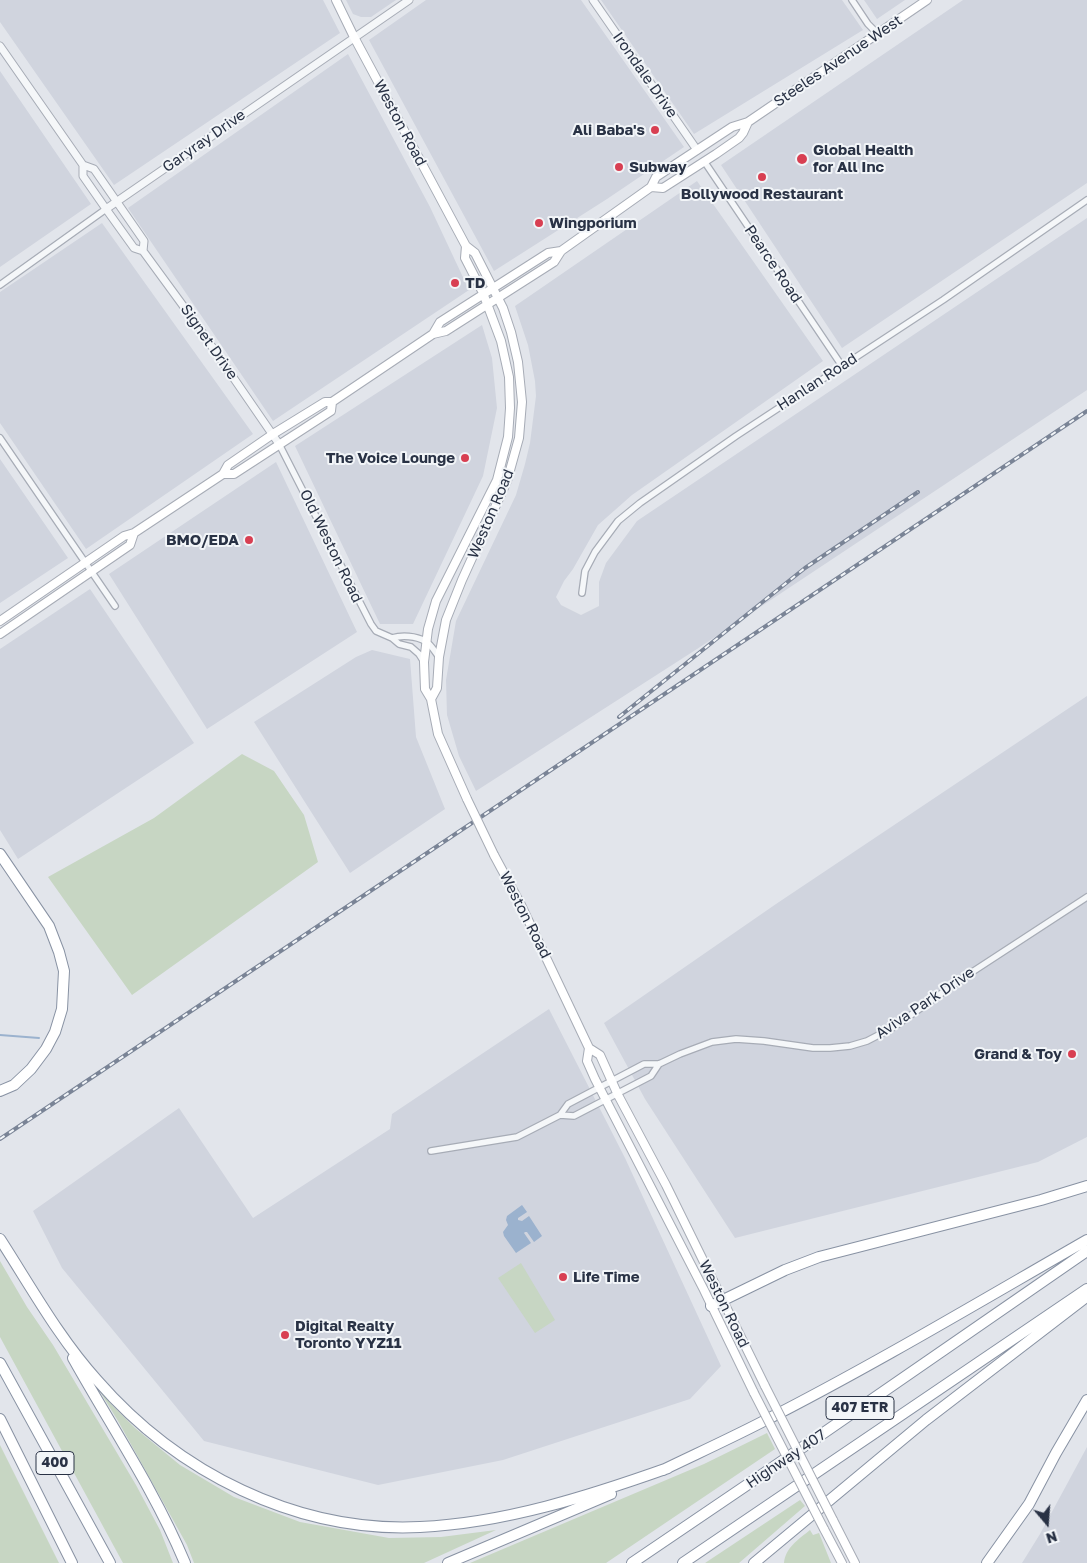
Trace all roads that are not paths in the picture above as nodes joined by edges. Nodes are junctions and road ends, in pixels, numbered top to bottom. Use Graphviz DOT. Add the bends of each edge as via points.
graph roads {
  1 [pos="336,0"];
  2 [pos="409,0"];
  3 [pos="593,0"];
  4 [pos="852,0"];
  5 [pos="928,0"];
  6 [pos="877,33"];
  7 [pos="354,37"];
  8 [pos="0,46"];
  9 [pos="748,122"];
  10 [pos="697,150"];
  11 [pos="704,161"];
  12 [pos="83,165"];
  13 [pos="651,187"];
  14 [pos="1087,200"];
  15 [pos="116,202"];
  16 [pos="106,209"];
  17 [pos="466,246"];
  18 [pos="143,251"];
  19 [pos="561,251"];
  20 [pos="0,285"];
  21 [pos="492,287"];
  22 [pos="482,294"];
  23 [pos="498,298"];
  24 [pos="487,304"];
  25 [pos="433,334"];
  26 [pos="842,366"];
  27 [pos="332,402"];
  28 [pos="273,434"];
  29 [pos="0,438"];
  30 [pos="279,444"];
  31 [pos="223,474"];
  32 [pos="134,533"];
  33 [pos="85,563"];
  34 [pos="91,571"];
  35 [pos="582,593"];
  36 [pos="115,606"];
  37 [pos="0,620"];
  38 [pos="0,634"];
  39 [pos="392,638"];
  40 [pos="426,641"];
  41 [pos="439,657"];
  42 [pos="424,662"];
  43 [pos="431,699"];
  44 [pos="0,854"];
  45 [pos="1087,897"];
  46 [pos="589,1048"];
  47 [pos="659,1064"];
  48 [pos="612,1082"];
  49 [pos="599,1088"];
  50 [pos="0,1091"];
  51 [pos="618,1095"];
  52 [pos="605,1100"];
  53 [pos="560,1115"];
  54 [pos="431,1150"];
  55 [pos="1087,1186"];
  56 [pos="0,1239"];
  57 [pos="1087,1240"];
  58 [pos="1087,1251"];
  59 [pos="1087,1289"];
  60 [pos="1087,1296"];
  61 [pos="722,1300"];
  62 [pos="711,1306"];
  63 [pos="50,1317"];
  64 [pos="0,1362"];
  65 [pos="1087,1400"];
  66 [pos="0,1418"];
  67 [pos="668,1468"];
  68 [pos="72,1563"];
  69 [pos="110,1563"];
  70 [pos="185,1563"];
  71 [pos="448,1563"];
  72 [pos="632,1563"];
  73 [pos="683,1563"];
  74 [pos="754,1563"];
  75 [pos="842,1563"];
  76 [pos="855,1563"];
  77 [pos="987,1563"];
  1 -- 7 [label="main road, Weston Road"];
  2 -- 7 [label="street, Garyray Drive"];
  3 -- 10 [label="street, Irondale Drive"];
  4 -- 6 [label="street"];
  5 -- 6 [label="main road, Steeles Avenue West"];
  6 -- 9 [label="main road, Steeles Avenue West"];
  7 -- 15 [label="street, Garyray Drive"];
  7 -- 17 [label="main road, Weston Road"];
  8 -- 12 [label="street, Signet Drive"];
  9 -- 10 [label="main road, Steeles Avenue West" via="732,127"];
  9 -- 11 [label="main road, Steeles Avenue West" via="739,138"];
  10 -- 11 [label="main road"];
  10 -- 13 [label="main road, Steeles Avenue West" via="656,177"];
  11 -- 13 [label="main road, Steeles Avenue West" via="663,188"];
  11 -- 26 [label="street, Pearce Road"];
  12 -- 15 [label="street, Signet Drive" via="94,169"];
  12 -- 16 [label="street, Signet Drive" via="83,176"];
  13 -- 19 [label="main road, Steeles Avenue West"];
  14 -- 26 [label="street, Hanlan Road"];
  15 -- 16 [label="street, Garyray Drive"];
  15 -- 18 [label="street, Signet Drive" via="144,241"];
  16 -- 18 [label="street, Signet Drive" via="134,248"];
  16 -- 20 [label="street, Garyray Drive"];
  17 -- 21 [label="main road, Weston Road" via="475,253"];
  17 -- 22 [label="main road, Weston Road" via="465,258"];
  18 -- 28 [label="street, Signet Drive"];
  19 -- 21 [label="main road, Steeles Avenue West" via="548,253"];
  19 -- 23 [label="main road, Steeles Avenue West" via="554,262"];
  21 -- 22 [label="main road, Steeles Avenue West"];
  21 -- 23 [label="main road, Weston Road"];
  22 -- 24 [label="main road, Weston Road"];
  22 -- 25 [label="main road, Steeles Avenue West" via="440,322"];
  23 -- 24 [label="main road, Steeles Avenue West"];
  23 -- 41 [label="main road, Weston Road" via="518,362 522,402 519,438 507,481 446,620"];
  24 -- 25 [label="main road, Steeles Avenue West" via="446,331"];
  24 -- 40 [label="main road, Weston Road" via="501,341 509,377 508,437 497,480 436,602"];
  25 -- 27 [label="main road, Steeles Avenue West"];
  26 -- 35 [label="street, Hanlan Road" via="714,451 618,521 589,562"];
  27 -- 28 [label="main road, Steeles Avenue West" via="325,402"];
  27 -- 30 [label="main road, Steeles Avenue West" via="331,411"];
  28 -- 30 [label="street, Signet Drive"];
  28 -- 31 [label="main road, Steeles Avenue West" via="228,465"];
  29 -- 33 [label="street"];
  30 -- 31 [label="main road, Steeles Avenue West" via="234,474"];
  30 -- 39 [label="street, Old Weston Road" via="371,624 376,631"];
  31 -- 32 [label="main road, Steeles Avenue West"];
  32 -- 33 [label="main road, Steeles Avenue West" via="124,536"];
  32 -- 34 [label="main road, Steeles Avenue West" via="130,545"];
  33 -- 34 [label="street"];
  33 -- 37 [label="main road, Steeles Avenue West"];
  34 -- 36 [label="street"];
  34 -- 38 [label="main road, Steeles Avenue West"];
  39 -- 40 [label="street" via="401,636"];
  39 -- 42 [label="street, Old Weston Road" via="411,647"];
  40 -- 41 [label="street"];
  40 -- 42 [label="main road, Weston Road"];
  41 -- 43 [label="main road, Weston Road" via="437,688"];
  42 -- 43 [label="main road, Weston Road" via="424,689"];
  43 -- 46 [label="main road, Weston Road, bridge" via="438,734 467,799"];
  44 -- 50 [label="highway" via="49,926 64,970 62,1008 55,1032 31,1069 14,1085"];
  45 -- 47 [label="street, Aviva Park Drive" via="894,1027 867,1041 850,1046 813,1048 736,1039 712,1042"];
  46 -- 48 [label="main road, Weston Road" via="600,1055"];
  46 -- 49 [label="main road, Weston Road" via="587,1061"];
  47 -- 48 [label="street, Aviva Park Drive" via="644,1064"];
  47 -- 51 [label="street, Aviva Park Drive" via="651,1076"];
  48 -- 49 [label="street, Aviva Park Drive"];
  48 -- 51 [label="main road, Weston Road"];
  49 -- 52 [label="main road, Weston Road"];
  49 -- 53 [label="street, Aviva Park Drive" via="568,1104"];
  51 -- 52 [label="street, Aviva Park Drive"];
  51 -- 61 [label="main road, Weston Road" via="666,1184"];
  52 -- 53 [label="street, Aviva Park Drive" via="574,1116"];
  52 -- 62 [label="main road, Weston Road"];
  53 -- 54 [label="street" via="517,1136"];
  55 -- 61 [label="highway" via="820,1257 784,1270"];
  56 -- 63 [label="highway"];
  57 -- 67 [label="highway" via="838,1382"];
  58 -- 72 [label="highway, Highway 407 / 407 ETR"];
  59 -- 73 [label="highway, Highway 407 / 407 ETR"];
  60 -- 74 [label="highway" via="926,1420"];
  61 -- 62 [label="highway"];
  61 -- 76 [label="main road, Weston Road, bridge"];
  62 -- 75 [label="main road, Weston Road, bridge"];
  63 -- 67 [label="highway" via="96,1380 146,1430 213,1476 253,1497 327,1519 399,1528 456,1524 574,1499"];
  63 -- 70 [label="highway" via="158,1506"];
  64 -- 69 [label="highway, 400"];
  65 -- 77 [label="highway" via="1029,1504"];
  66 -- 68 [label="highway, 400"];
  67 -- 71 [label="highway"];
}
